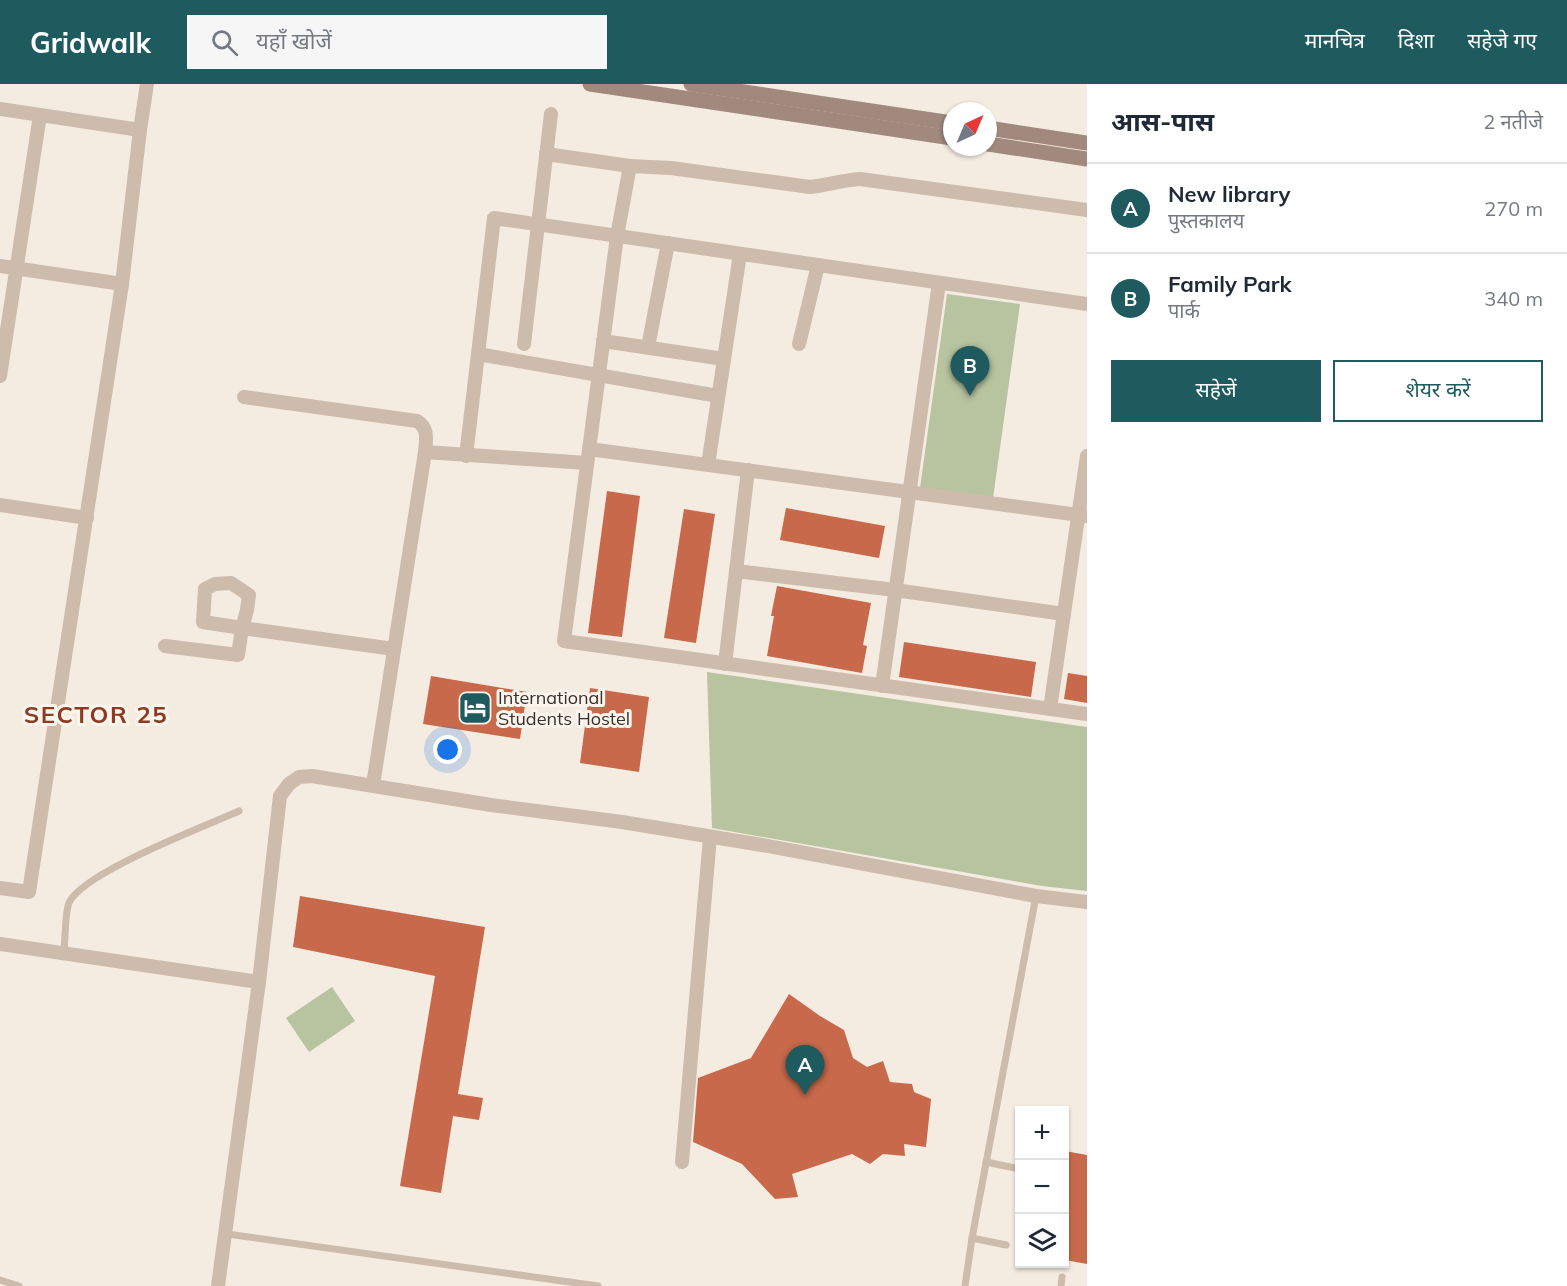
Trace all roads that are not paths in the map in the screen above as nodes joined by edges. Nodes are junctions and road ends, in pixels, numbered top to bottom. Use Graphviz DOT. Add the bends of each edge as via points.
graph roads {
  1 [pos="147,84"];
  2 [pos="590,84"];
  3 [pos="696,84"];
  4 [pos="0,109"];
  5 [pos="550,114"];
  6 [pos="40,115"];
  7 [pos="943,122"];
  8 [pos="997,129"];
  9 [pos="140,130"];
  10 [pos="943,137"];
  11 [pos="1087,143"];
  12 [pos="997,145"];
  13 [pos="546,154"];
  14 [pos="1087,159"];
  15 [pos="630,166"];
  16 [pos="1087,210"];
  17 [pos="537,224"];
  18 [pos="617,236"];
  19 [pos="668,243"];
  20 [pos="740,254"];
  21 [pos="818,265"];
  22 [pos="0,266"];
  23 [pos="16,268"];
  24 [pos="939,283"];
  25 [pos="122,284"];
  26 [pos="1087,304"];
  27 [pos="603,341"];
  28 [pos="524,344"];
  29 [pos="799,344"];
  30 [pos="648,347"];
  31 [pos="478,354"];
  32 [pos="724,359"];
  33 [pos="0,376"];
  34 [pos="599,376"];
  35 [pos="718,396"];
  36 [pos="244,397"];
  37 [pos="425,452"];
  38 [pos="466,456"];
  39 [pos="588,456"];
  40 [pos="1087,456"];
  41 [pos="708,465"];
  42 [pos="748,470"];
  43 [pos="909,492"];
  44 [pos="0,506"];
  45 [pos="1083,516"];
  46 [pos="87,518"];
  47 [pos="736,571"];
  48 [pos="895,590"];
  49 [pos="1064,614"];
  50 [pos="165,646"];
  51 [pos="394,649"];
  52 [pos="725,664"];
  53 [pos="882,686"];
  54 [pos="1050,709"];
  55 [pos="1087,714"];
  56 [pos="372,784"];
  57 [pos="239,811"];
  58 [pos="710,837"];
  59 [pos="0,888"];
  60 [pos="1036,897"];
  61 [pos="1087,902"];
  62 [pos="0,944"];
  63 [pos="64,953"];
  64 [pos="259,982"];
  65 [pos="682,1162"];
  66 [pos="986,1162"];
  67 [pos="1015,1168"];
  68 [pos="226,1234"];
  69 [pos="972,1238"];
  70 [pos="1006,1245"];
  71 [pos="1062,1278"];
  72 [pos="0,1280"];
  73 [pos="19,1286"];
  74 [pos="218,1286"];
  75 [pos="598,1286"];
  76 [pos="965,1286"];
  77 [pos="1061,1286"];
  1 -- 9 [label="street"];
  2 -- 10 [label="main road"];
  3 -- 7 [label="main road"];
  4 -- 6 [label="street"];
  5 -- 13 [label="street"];
  6 -- 9 [label="street"];
  6 -- 23 [label="street"];
  8 -- 11 [label="main road"];
  9 -- 25 [label="street"];
  12 -- 14 [label="main road"];
  13 -- 15 [label="street"];
  13 -- 17 [label="street"];
  15 -- 16 [label="street" via="810,187 860,179"];
  15 -- 18 [label="street"];
  17 -- 18 [label="street"];
  17 -- 28 [label="street"];
  17 -- 31 [label="street" via="494,218"];
  18 -- 19 [label="street"];
  18 -- 27 [label="street"];
  19 -- 20 [label="street"];
  19 -- 30 [label="street"];
  20 -- 21 [label="street"];
  20 -- 32 [label="street"];
  21 -- 24 [label="street"];
  21 -- 29 [label="street"];
  22 -- 23 [label="street"];
  23 -- 25 [label="street"];
  23 -- 33 [label="street"];
  24 -- 26 [label="street"];
  24 -- 43 [label="street"];
  25 -- 46 [label="street"];
  27 -- 30 [label="street"];
  27 -- 34 [label="street"];
  30 -- 32 [label="street"];
  31 -- 34 [label="street"];
  31 -- 38 [label="street"];
  32 -- 35 [label="street"];
  34 -- 35 [label="street"];
  34 -- 39 [label="street"];
  35 -- 41 [label="street"];
  36 -- 37 [label="street" via="417,421 426,430"];
  37 -- 38 [label="street"];
  37 -- 51 [label="street"];
  38 -- 39 [label="street"];
  39 -- 41 [label="street"];
  39 -- 52 [label="street" via="564,641"];
  40 -- 45 [label="street"];
  41 -- 42 [label="street"];
  42 -- 43 [label="street"];
  42 -- 47 [label="street"];
  43 -- 45 [label="street"];
  43 -- 48 [label="street"];
  44 -- 46 [label="street"];
  45 -- 49 [label="street"];
  46 -- 59 [label="street" via="29,892"];
  47 -- 48 [label="street"];
  47 -- 52 [label="street"];
  48 -- 49 [label="street"];
  48 -- 53 [label="street"];
  49 -- 54 [label="street"];
  50 -- 51 [label="street" via="238,655 242,628"];
  51 -- 56 [label="street"];
  52 -- 53 [label="street"];
  53 -- 54 [label="street"];
  54 -- 55 [label="street"];
  56 -- 58 [label="street"];
  56 -- 64 [label="street" via="299,777 280,796"];
  57 -- 63 [label="lane" via="120,864 79,889 69,903"];
  58 -- 60 [label="street"];
  58 -- 65 [label="street"];
  60 -- 61 [label="street"];
  60 -- 66 [label="lane"];
  62 -- 63 [label="street"];
  63 -- 64 [label="street"];
  64 -- 68 [label="street"];
  66 -- 67 [label="lane"];
  66 -- 69 [label="lane"];
  68 -- 74 [label="street"];
  68 -- 75 [label="lane"];
  69 -- 70 [label="lane"];
  69 -- 76 [label="lane"];
  71 -- 77 [label="lane"];
  72 -- 73 [label="lane"];
}
